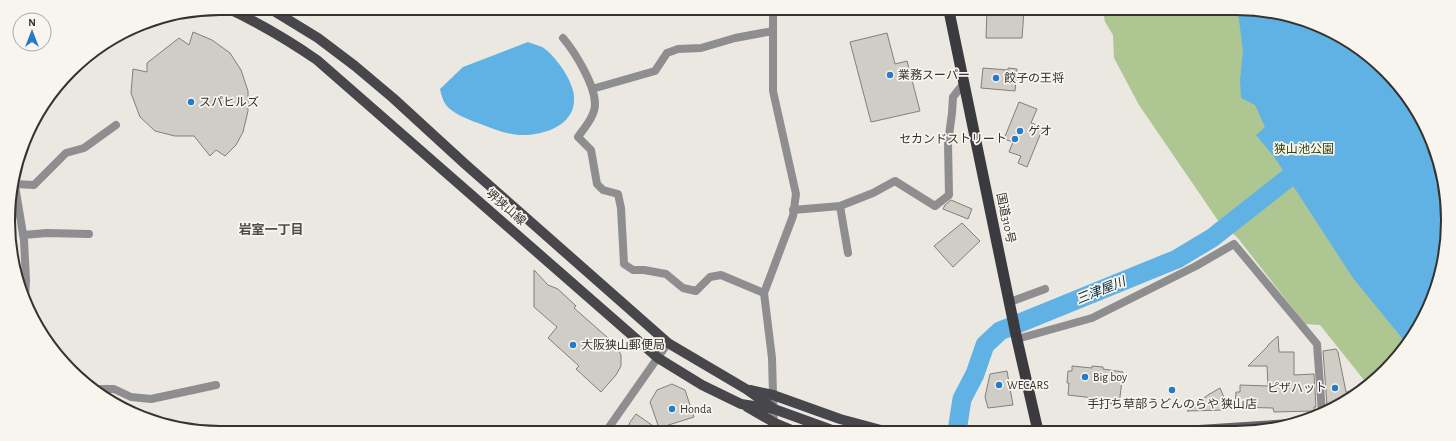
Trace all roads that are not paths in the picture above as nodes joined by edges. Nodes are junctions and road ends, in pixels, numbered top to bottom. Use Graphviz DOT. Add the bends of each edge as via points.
graph roads {
  1 [pos="243,15"];
  2 [pos="280,15"];
  3 [pos="773,15"];
  4 [pos="950,15"];
  5 [pos="773,30"];
  6 [pos="563,38"];
  7 [pos="964,83"];
  8 [pos="592,89"];
  9 [pos="116,125"];
  10 [pos="19,183"];
  11 [pos="17,197"];
  12 [pos="840,206"];
  13 [pos="794,210"];
  14 [pos="89,234"];
  15 [pos="23,235"];
  16 [pos="848,253"];
  17 [pos="26,286"];
  18 [pos="1045,290"];
  19 [pos="764,293"];
  20 [pos="1010,302"];
  21 [pos="1017,337"];
  22 [pos="668,343"];
  23 [pos="658,358"];
  24 [pos="216,386"];
  25 [pos="103,389"];
  26 [pos="746,389"];
  27 [pos="773,395"];
  28 [pos="741,404"];
  29 [pos="1322,407"];
  30 [pos="774,409"];
  31 [pos="610,426"];
  32 [pos="773,426"];
  33 [pos="774,426"];
  34 [pos="821,426"];
  35 [pos="866,426"];
  36 [pos="1037,426"];
  1 -- 23 [label="main road, 堺狭山線" via="317,60"];
  2 -- 22 [label="main road, 堺狭山線" via="318,38 382,89"];
  3 -- 5 [label="street"];
  4 -- 7 [label="highway, 国道310号"];
  5 -- 8 [label="street" via="702,48 678,49 668,53 655,71"];
  5 -- 13 [label="street" via="773,91 796,194"];
  6 -- 8 [label="street" via="572,48"];
  7 -- 12 [label="street" via="953,97 948,143 949,195 935,206 895,182"];
  7 -- 20 [label="highway, 国道310号"];
  8 -- 19 [label="street" via="595,104 590,120 578,137 591,150 597,184 604,190 618,194 624,264 633,270 666,274 683,288 696,291 710,277 721,275"];
  9 -- 10 [label="street" via="84,148 66,153 34,185"];
  11 -- 15 [label="street"];
  12 -- 13 [label="street"];
  12 -- 16 [label="street"];
  13 -- 19 [label="street"];
  14 -- 15 [label="street"];
  15 -- 17 [label="street"];
  18 -- 20 [label="street"];
  19 -- 27 [label="street" via="772,358"];
  20 -- 21 [label="highway, 国道310号"];
  21 -- 29 [label="street" via="1092,318 1234,244 1317,344"];
  21 -- 36 [label="highway, 国道310号"];
  22 -- 23 [label="street"];
  22 -- 26 [label="main road, 堺狭山線"];
  23 -- 28 [label="main road, 堺狭山線" via="702,385"];
  23 -- 31 [label="street"];
  24 -- 25 [label="street" via="151,399 131,397 114,389"];
  26 -- 27 [label="main road"];
  26 -- 30 [label="main road, 堺狭山線"];
  27 -- 30 [label="street"];
  27 -- 35 [label="main road"];
  28 -- 30 [label="main road, 堺狭山線"];
  28 -- 32 [label="main road"];
  30 -- 33 [label="street"];
  30 -- 34 [label="main road, 堺狭山線"];
}
